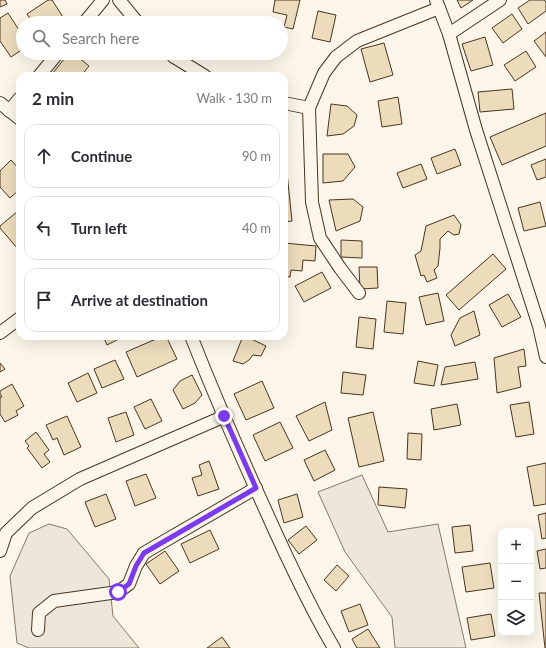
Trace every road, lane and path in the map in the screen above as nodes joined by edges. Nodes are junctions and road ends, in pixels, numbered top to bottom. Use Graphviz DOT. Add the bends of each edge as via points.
graph roads {
  1 [pos="103,0"];
  2 [pos="119,0"];
  3 [pos="500,0"];
  4 [pos="437,4"];
  5 [pos="90,16"];
  6 [pos="132,16"];
  7 [pos="449,34"];
  8 [pos="52,60"];
  9 [pos="179,60"];
  10 [pos="42,72"];
  11 [pos="198,72"];
  12 [pos="16,100"];
  13 [pos="288,104"];
  14 [pos="5,107"];
  15 [pos="309,108"];
  16 [pos="16,116"];
  17 [pos="360,293"];
  18 [pos="16,321"];
  19 [pos="0,333"];
  20 [pos="194,340"];
  21 [pos="546,357"];
  22 [pos="224,416"];
  23 [pos="256,488"];
  24 [pos="0,551"];
  25 [pos="38,630"];
  26 [pos="334,648"];
  1 -- 5 [label="street"];
  2 -- 6 [label="street"];
  3 -- 7 [label="street"];
  4 -- 7 [label="street"];
  4 -- 15 [label="street" via="357,42 336,57 324,73"];
  7 -- 21 [label="street" via="476,130 539,326"];
  8 -- 10 [label="street"];
  9 -- 11 [label="street"];
  12 -- 14 [label="street"];
  13 -- 15 [label="street"];
  14 -- 16 [label="street"];
  15 -- 17 [label="street" via="312,202 320,238"];
  18 -- 19 [label="street"];
  20 -- 22 [label="street"];
  22 -- 23 [label="street"];
  22 -- 24 [label="street" via="80,479 32,508 6,533"];
  23 -- 25 [label="street" via="144,553 129,584 118,592 54,601 39,613"];
  23 -- 26 [label="street" via="281,544"];
}
